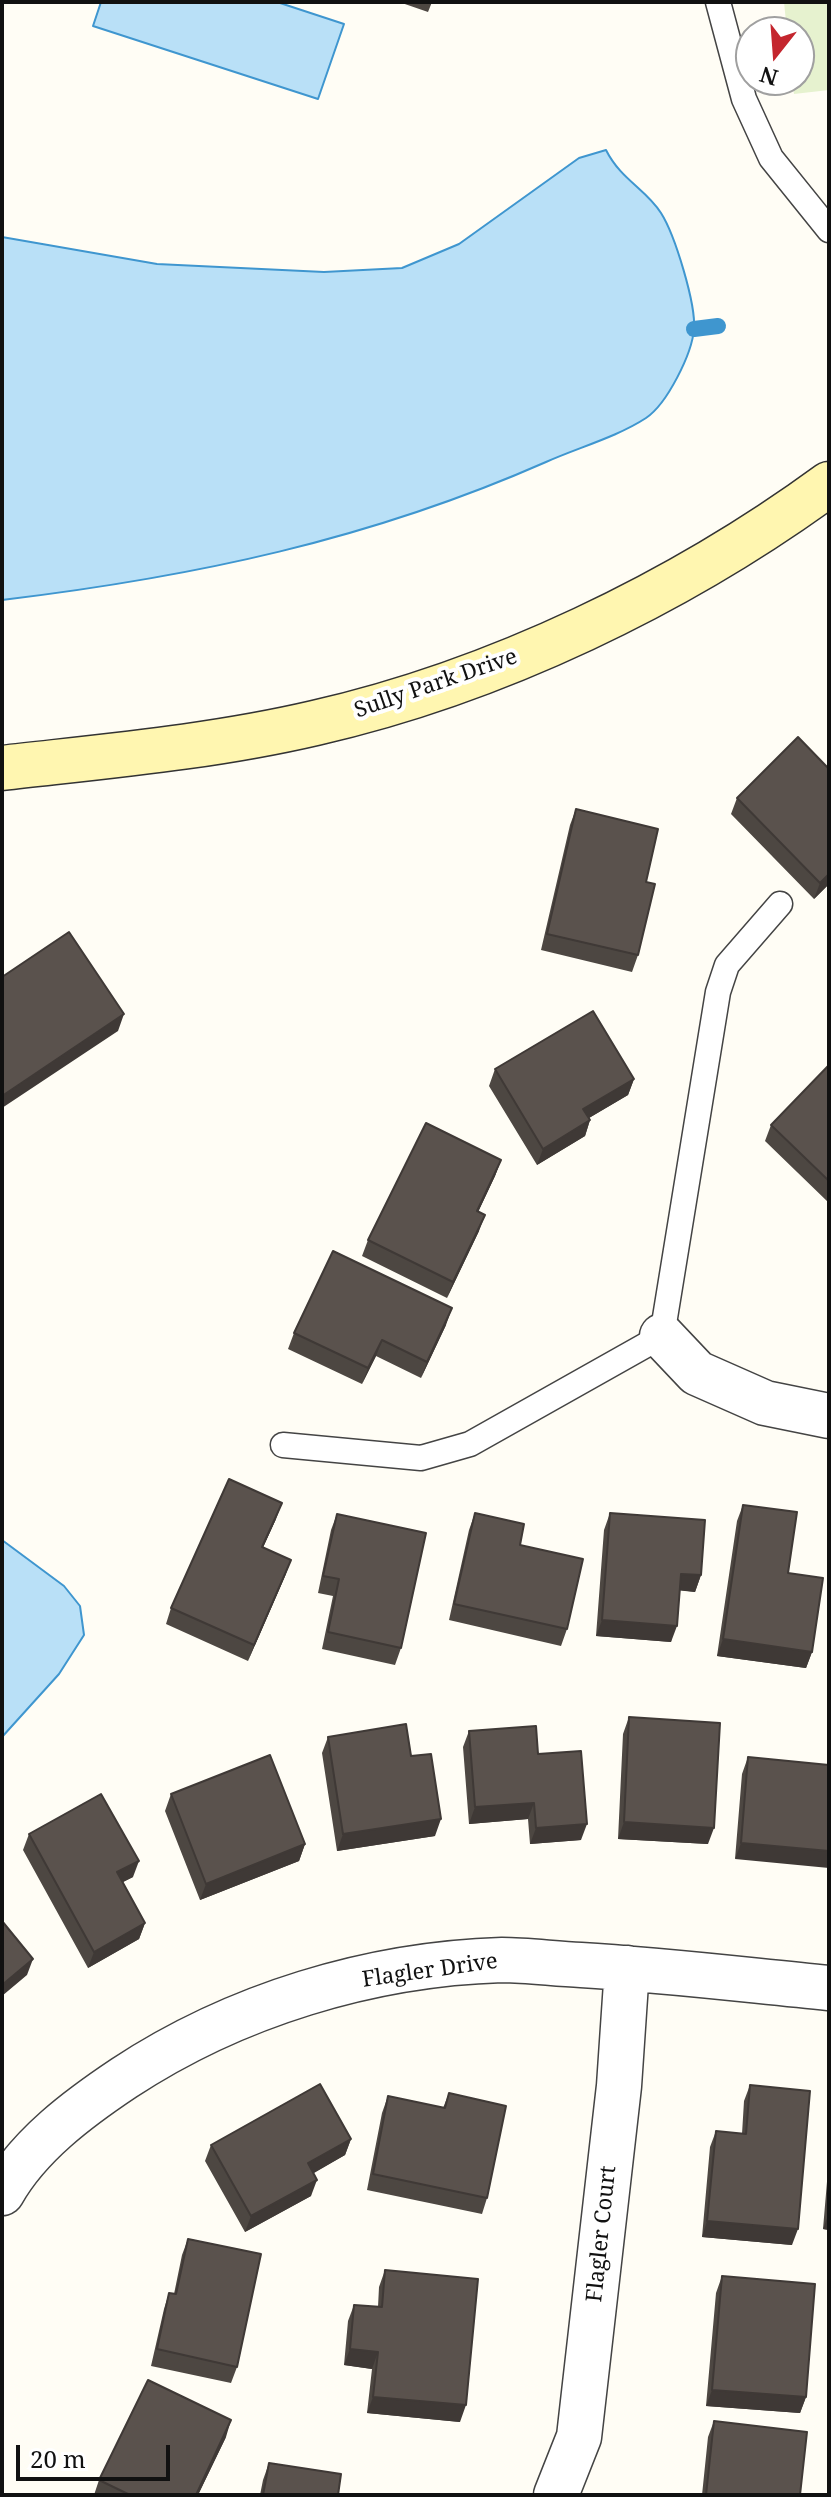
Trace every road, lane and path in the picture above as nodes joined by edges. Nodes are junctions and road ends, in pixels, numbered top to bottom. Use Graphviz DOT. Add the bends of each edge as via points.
graph roads {
  1 [pos="718,2"];
  2 [pos="829,230"];
  3 [pos="829,484"];
  4 [pos="2,768"];
  5 [pos="780,904"];
  6 [pos="662,1336"];
  7 [pos="829,1416"];
  8 [pos="283,1445"];
  9 [pos="627,1968"];
  10 [pos="829,1988"];
  11 [pos="2,2193"];
  12 [pos="556,2495"];
  1 -- 2 [label="lane" via="744,99 771,158"];
  3 -- 4 [label="street, Sully Park Drive" via="711,562 572,635 420,693 316,723 208,744"];
  5 -- 6 [label="lane" via="727,965 718,992"];
  6 -- 7 [label="street" via="697,1373 765,1403"];
  6 -- 8 [label="lane" via="470,1444 421,1458"];
  9 -- 10 [label="street, Flagler Drive"];
  9 -- 11 [label="street, Flagler Drive" via="503,1960 389,1972 275,2002 165,2051 81,2107 13,2173"];
  9 -- 12 [label="street, Flagler Court" via="619,2086 579,2437"];
}
